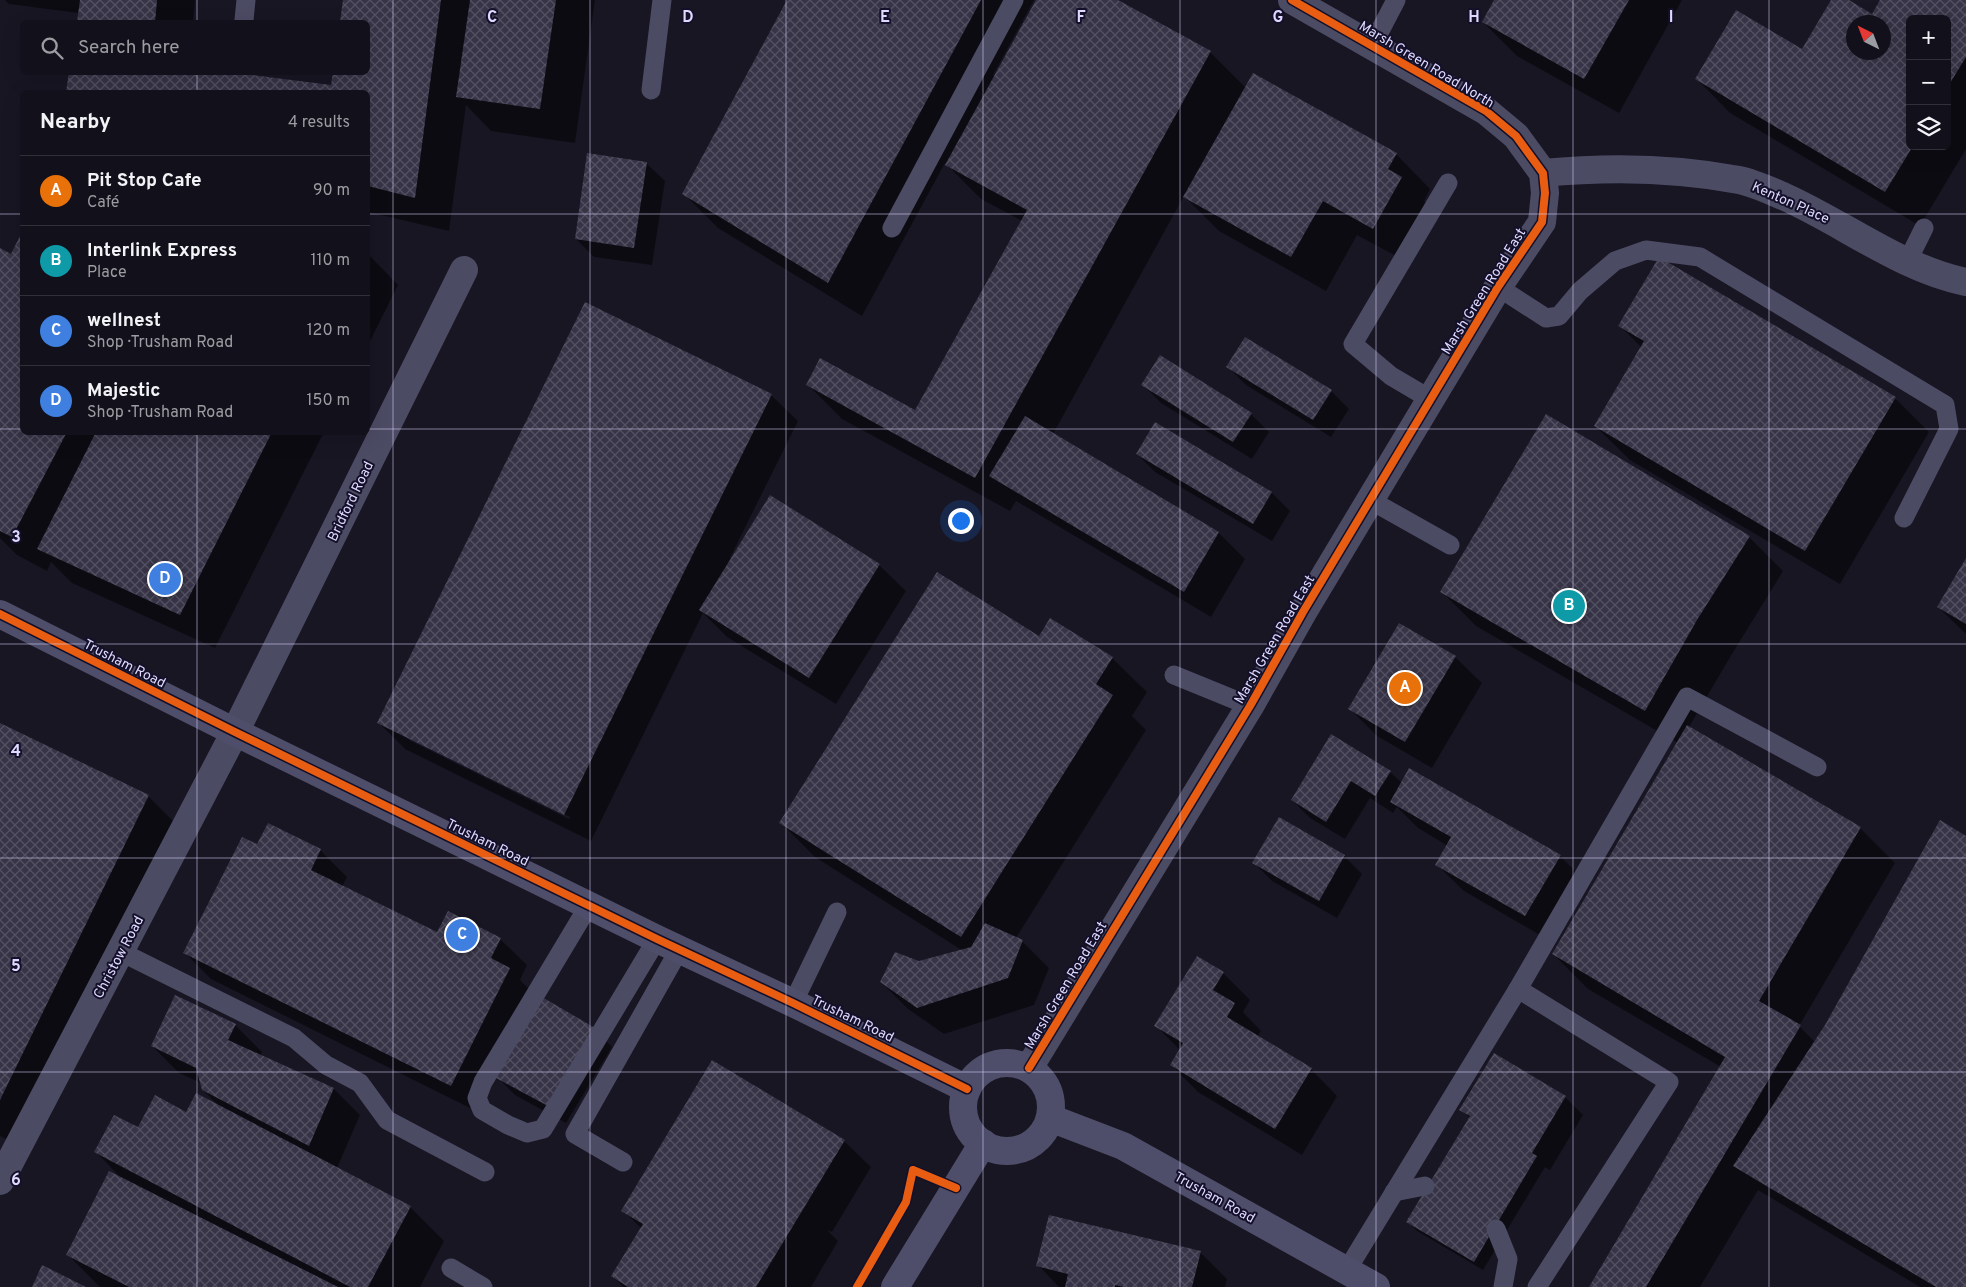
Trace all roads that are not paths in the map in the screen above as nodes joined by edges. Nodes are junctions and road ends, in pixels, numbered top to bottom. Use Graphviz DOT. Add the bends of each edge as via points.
graph roads {
  1 [pos="246,0"];
  2 [pos="662,0"];
  3 [pos="1014,0"];
  4 [pos="1292,0"];
  5 [pos="1396,0"];
  6 [pos="244,20"];
  7 [pos="1372,46"];
  8 [pos="651,90"];
  9 [pos="1543,173"];
  10 [pos="1448,184"];
  11 [pos="892,228"];
  12 [pos="1924,228"];
  13 [pos="1907,262"];
  14 [pos="464,270"];
  15 [pos="1966,282"];
  16 [pos="1498,287"];
  17 [pos="1430,399"];
  18 [pos="1370,500"];
  19 [pos="1904,518"];
  20 [pos="1450,545"];
  21 [pos="0,614"];
  22 [pos="1174,675"];
  23 [pos="1250,706"];
  24 [pos="235,732"];
  25 [pos="1817,767"];
  26 [pos="589,905"];
  27 [pos="837,912"];
  28 [pos="668,945"];
  29 [pos="120,952"];
  30 [pos="1518,989"];
  31 [pos="793,1003"];
  32 [pos="1029,1068"];
  33 [pos="967,1089"];
  34 [pos="1050,1118"];
  35 [pos="983,1144"];
  36 [pos="623,1162"];
  37 [pos="485,1172"];
  38 [pos="0,1181"];
  39 [pos="1425,1186"];
  40 [pos="1394,1192"];
  41 [pos="1496,1229"];
  42 [pos="451,1268"];
  43 [pos="1347,1270"];
  44 [pos="483,1287"];
  45 [pos="896,1287"];
  46 [pos="1376,1287"];
  47 [pos="1503,1287"];
  48 [pos="1537,1287"];
  1 -- 6 [label="lane"];
  2 -- 8 [label="lane"];
  3 -- 11 [label="lane"];
  4 -- 7 [label="street, Marsh Green Road North"];
  5 -- 7 [label="lane"];
  7 -- 9 [label="street, Marsh Green Road North" via="1486,111 1516,136"];
  9 -- 13 [label="street, Kenton Place" via="1588,169 1684,173 1741,180 1784,196"];
  9 -- 16 [label="street, Marsh Green Road East" via="1542,222"];
  10 -- 17 [label="lane" via="1353,344 1391,376"];
  12 -- 13 [label="lane"];
  13 -- 15 [label="street, Kenton Place" via="1944,278"];
  14 -- 24 [label="street, Bridford Road"];
  16 -- 17 [label="street, Marsh Green Road East"];
  16 -- 19 [label="lane" via="1546,318 1559,316 1580,291 1615,261 1646,250 1700,257 1945,405 1948,429"];
  17 -- 18 [label="street, Marsh Green Road East"];
  18 -- 20 [label="lane"];
  18 -- 23 [label="street, Marsh Green Road East"];
  21 -- 24 [label="street, Trusham Road"];
  22 -- 23 [label="lane"];
  23 -- 32 [label="street, Marsh Green Road East"];
  24 -- 26 [label="street, Trusham Road"];
  24 -- 29 [label="street, Christow Road"];
  25 -- 30 [label="lane" via="1687,697"];
  26 -- 28 [label="street, Trusham Road"];
  26 -- 28 [label="lane" via="477,1098 482,1110 508,1125 527,1133 543,1129"];
  27 -- 31 [label="lane"];
  28 -- 31 [label="street, Trusham Road"];
  28 -- 36 [label="lane" via="575,1134"];
  29 -- 37 [label="lane" via="294,1038 326,1066 360,1083 387,1120"];
  29 -- 38 [label="street, Christow Road"];
  30 -- 40 [label="lane"];
  30 -- 48 [label="lane" via="1669,1082"];
  31 -- 33 [label="street, Trusham Road"];
  32 -- 33 [label="street" via="1008,1062 993,1064 979,1072"];
  32 -- 34 [label="street" via="1046,1085 1051,1100"];
  33 -- 35 [label="street" via="963,1114 968,1128"];
  34 -- 35 [label="street" via="1045,1130 1022,1149 1006,1151"];
  34 -- 43 [label="street, Trusham Road" via="1124,1146"];
  35 -- 45 [label="street"];
  39 -- 40 [label="lane"];
  40 -- 43 [label="lane"];
  41 -- 47 [label="lane" via="1508,1259"];
  42 -- 44 [label="lane"];
  43 -- 46 [label="street, Trusham Road"];
}
